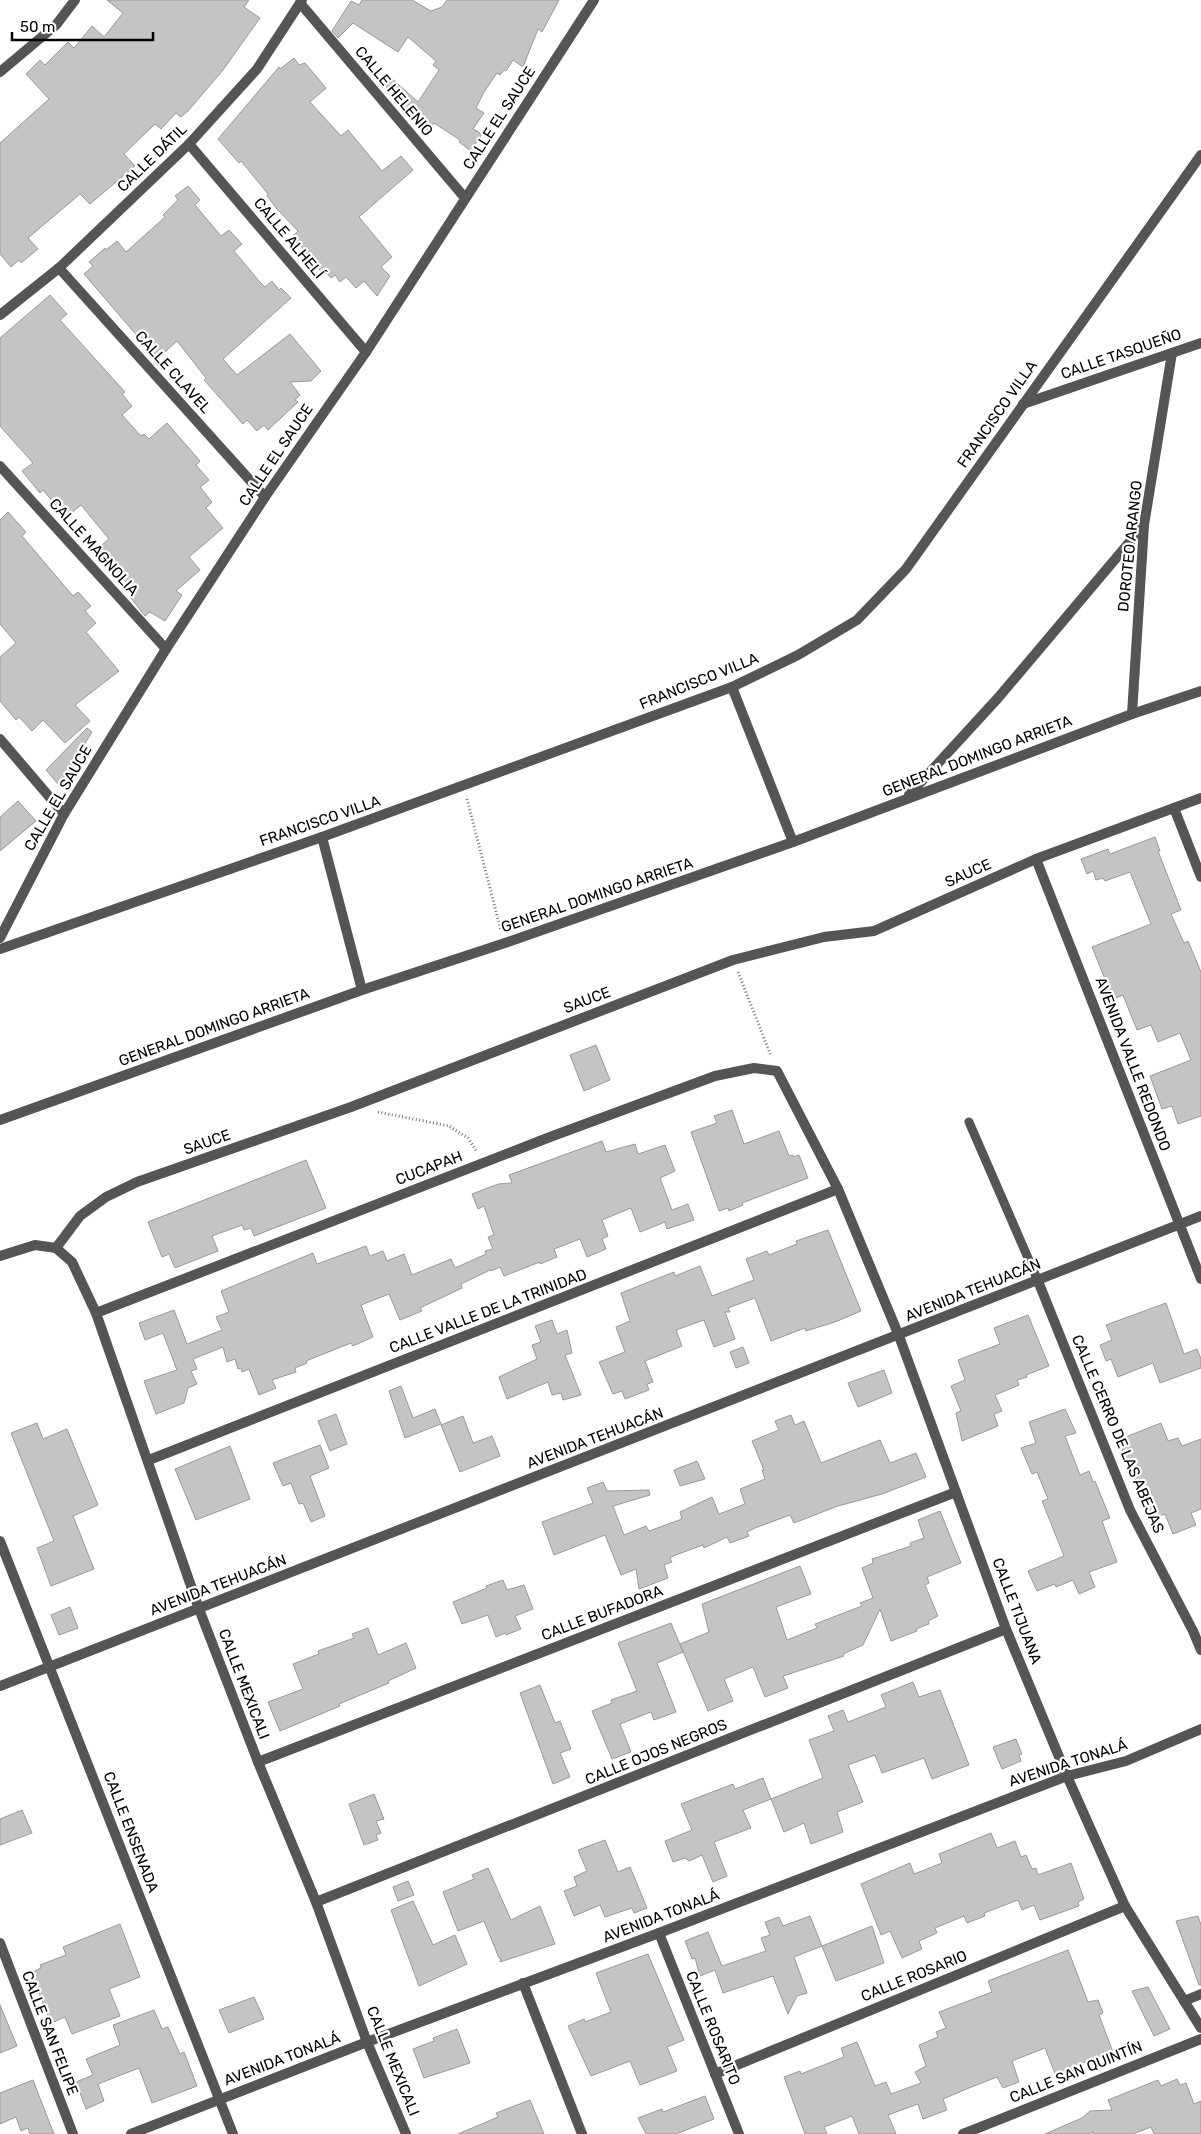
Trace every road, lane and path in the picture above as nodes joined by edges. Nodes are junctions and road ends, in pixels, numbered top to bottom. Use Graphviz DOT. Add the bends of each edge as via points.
graph roads {
  1 [pos="75,0"];
  2 [pos="594,0"];
  3 [pos="301,2"];
  4 [pos="0,72"];
  5 [pos="189,144"];
  6 [pos="1201,155"];
  7 [pos="465,198"];
  8 [pos="59,268"];
  9 [pos="0,315"];
  10 [pos="1201,343"];
  11 [pos="366,352"];
  12 [pos="1172,353"];
  13 [pos="1022,404"];
  14 [pos="0,466"];
  15 [pos="265,497"];
  16 [pos="1144,525"];
  17 [pos="166,649"];
  18 [pos="732,687"];
  19 [pos="1201,691"];
  20 [pos="1132,714"];
  21 [pos="0,739"];
  22 [pos="464,786"];
  23 [pos="907,798"];
  24 [pos="1201,798"];
  25 [pos="1174,808"];
  26 [pos="64,814"];
  27 [pos="322,837"];
  28 [pos="792,842"];
  29 [pos="1036,859"];
  30 [pos="1201,877"];
  31 [pos="0,938"];
  32 [pos="505,943"];
  33 [pos="0,949"];
  34 [pos="733,960"];
  35 [pos="362,990"];
  36 [pos="777,1071"];
  37 [pos="351,1107"];
  38 [pos="0,1120"];
  39 [pos="969,1122"];
  40 [pos="484,1162"];
  41 [pos="838,1189"];
  42 [pos="1201,1216"];
  43 [pos="1179,1224"];
  44 [pos="56,1248"];
  45 [pos="0,1256"];
  46 [pos="1201,1279"];
  47 [pos="1038,1281"];
  48 [pos="96,1313"];
  49 [pos="899,1336"];
  50 [pos="149,1460"];
  51 [pos="956,1492"];
  52 [pos="0,1541"];
  53 [pos="199,1609"];
  54 [pos="1006,1629"];
  55 [pos="1201,1650"];
  56 [pos="50,1666"];
  57 [pos="0,1686"];
  58 [pos="1201,1729"];
  59 [pos="258,1762"];
  60 [pos="1068,1776"];
  61 [pos="316,1902"];
  62 [pos="1125,1906"];
  63 [pos="659,1933"];
  64 [pos="0,1943"];
  65 [pos="523,1983"];
  66 [pos="1201,1994"];
  67 [pos="1184,2001"];
  68 [pos="1201,2028"];
  69 [pos="1201,2039"];
  70 [pos="368,2042"];
  71 [pos="715,2074"];
  72 [pos="220,2098"];
  73 [pos="72,2134"];
  74 [pos="131,2134"];
  75 [pos="233,2134"];
  76 [pos="406,2134"];
  77 [pos="582,2134"];
  78 [pos="739,2134"];
  79 [pos="963,2134"];
  1 -- 4 [label="street" via="56,25"];
  2 -- 7 [label="street, CALLE EL SAUCE"];
  3 -- 5 [label="street, CALLE DÁTIL" via="257,69"];
  3 -- 7 [label="street, CALLE HELENIO"];
  5 -- 8 [label="street, CALLE DÁTIL"];
  5 -- 11 [label="street, CALLE ALHELÍ"];
  6 -- 13 [label="street, FRANCISCO VILLA"];
  7 -- 11 [label="street, CALLE EL SAUCE"];
  8 -- 9 [label="street, CALLE DÁTIL"];
  8 -- 15 [label="street, CALLE CLAVEL"];
  10 -- 12 [label="street, CALLE TASQUEÑO"];
  11 -- 15 [label="street, CALLE EL SAUCE"];
  12 -- 13 [label="street, CALLE TASQUEÑO"];
  12 -- 16 [label="street, DOROTEO ARANGO"];
  13 -- 18 [label="street, FRANCISCO VILLA" via="906,569 857,620 798,656"];
  14 -- 17 [label="street, CALLE MAGNOLIA"];
  15 -- 17 [label="street, CALLE EL SAUCE"];
  16 -- 20 [label="street, DOROTEO ARANGO"];
  16 -- 23 [label="street" via="998,698"];
  17 -- 26 [label="street, CALLE EL SAUCE"];
  18 -- 22 [label="street, FRANCISCO VILLA"];
  18 -- 28 [label="street"];
  19 -- 20 [label="street, GENERAL DOMINGO ARRIETA"];
  20 -- 23 [label="street, GENERAL DOMINGO ARRIETA"];
  21 -- 26 [label="street"];
  22 -- 27 [label="street, FRANCISCO VILLA"];
  22 -- 32 [label="path"];
  23 -- 28 [label="street, GENERAL DOMINGO ARRIETA"];
  24 -- 25 [label="street, SAUCE"];
  25 -- 29 [label="street, SAUCE"];
  25 -- 30 [label="street"];
  26 -- 31 [label="street, CALLE EL SAUCE"];
  27 -- 33 [label="street, FRANCISCO VILLA"];
  27 -- 35 [label="street"];
  28 -- 32 [label="street, GENERAL DOMINGO ARRIETA"];
  29 -- 34 [label="street, SAUCE" via="874,931 824,937"];
  29 -- 43 [label="street, AVENIDA VALLE REDONDO"];
  32 -- 35 [label="street, GENERAL DOMINGO ARRIETA"];
  34 -- 36 [label="path"];
  34 -- 37 [label="street, SAUCE"];
  35 -- 38 [label="street, GENERAL DOMINGO ARRIETA"];
  36 -- 40 [label="street, CUCAPAH" via="754,1068 715,1076"];
  36 -- 41 [label="street, CALLE TIJUANA"];
  37 -- 40 [label="path" via="449,1126 468,1138"];
  37 -- 44 [label="street, SAUCE" via="147,1179 106,1197 80,1216"];
  39 -- 47 [label="lane"];
  40 -- 48 [label="street, CUCAPAH"];
  41 -- 49 [label="street, CALLE TIJUANA"];
  41 -- 50 [label="street, CALLE VALLE DE LA TRINIDAD"];
  42 -- 43 [label="street, AVENIDA TEHUACÁN"];
  43 -- 46 [label="street, AVENIDA VALLE REDONDO"];
  43 -- 47 [label="street, AVENIDA TEHUACÁN"];
  44 -- 45 [label="street" via="35,1245"];
  44 -- 48 [label="street, CALLE MEXICALI" via="72,1262"];
  47 -- 49 [label="street, AVENIDA TEHUACÁN"];
  47 -- 55 [label="street, CALLE CERRO DE LAS ABEJAS" via="1130,1510"];
  48 -- 50 [label="street, CALLE MEXICALI"];
  49 -- 51 [label="street, CALLE TIJUANA"];
  49 -- 53 [label="street, AVENIDA TEHUACÁN"];
  50 -- 53 [label="street, CALLE MEXICALI"];
  51 -- 54 [label="street, CALLE TIJUANA"];
  51 -- 59 [label="street, CALLE BUFADORA"];
  52 -- 56 [label="street, CALLE ENSENADA"];
  53 -- 56 [label="street, AVENIDA TEHUACÁN"];
  53 -- 59 [label="street, CALLE MEXICALI"];
  54 -- 60 [label="street, CALLE TIJUANA"];
  54 -- 61 [label="street, CALLE OJOS NEGROS"];
  56 -- 57 [label="street, AVENIDA TEHUACÁN"];
  56 -- 72 [label="street, CALLE ENSENADA"];
  58 -- 60 [label="street, AVENIDA TONALÁ" via="1126,1762"];
  59 -- 61 [label="street, CALLE MEXICALI"];
  60 -- 62 [label="street, CALLE TIJUANA"];
  60 -- 63 [label="street, AVENIDA TONALÁ"];
  61 -- 70 [label="street, CALLE MEXICALI"];
  62 -- 67 [label="street, CALLE TIJUANA"];
  62 -- 71 [label="street, CALLE ROSARIO"];
  63 -- 65 [label="street, AVENIDA TONALÁ"];
  63 -- 71 [label="street, CALLE ROSARITO"];
  64 -- 73 [label="street, CALLE SAN FELIPE"];
  65 -- 70 [label="street, AVENIDA TONALÁ"];
  65 -- 77 [label="street"];
  66 -- 67 [label="street"];
  67 -- 68 [label="street, CALLE TIJUANA"];
  69 -- 79 [label="street, CALLE SAN QUINTÍN"];
  70 -- 72 [label="street, AVENIDA TONALÁ"];
  70 -- 76 [label="street, CALLE MEXICALI"];
  71 -- 78 [label="street, CALLE ROSARITO"];
  72 -- 74 [label="street, AVENIDA TONALÁ"];
  72 -- 75 [label="street, CALLE ENSENADA"];
}
